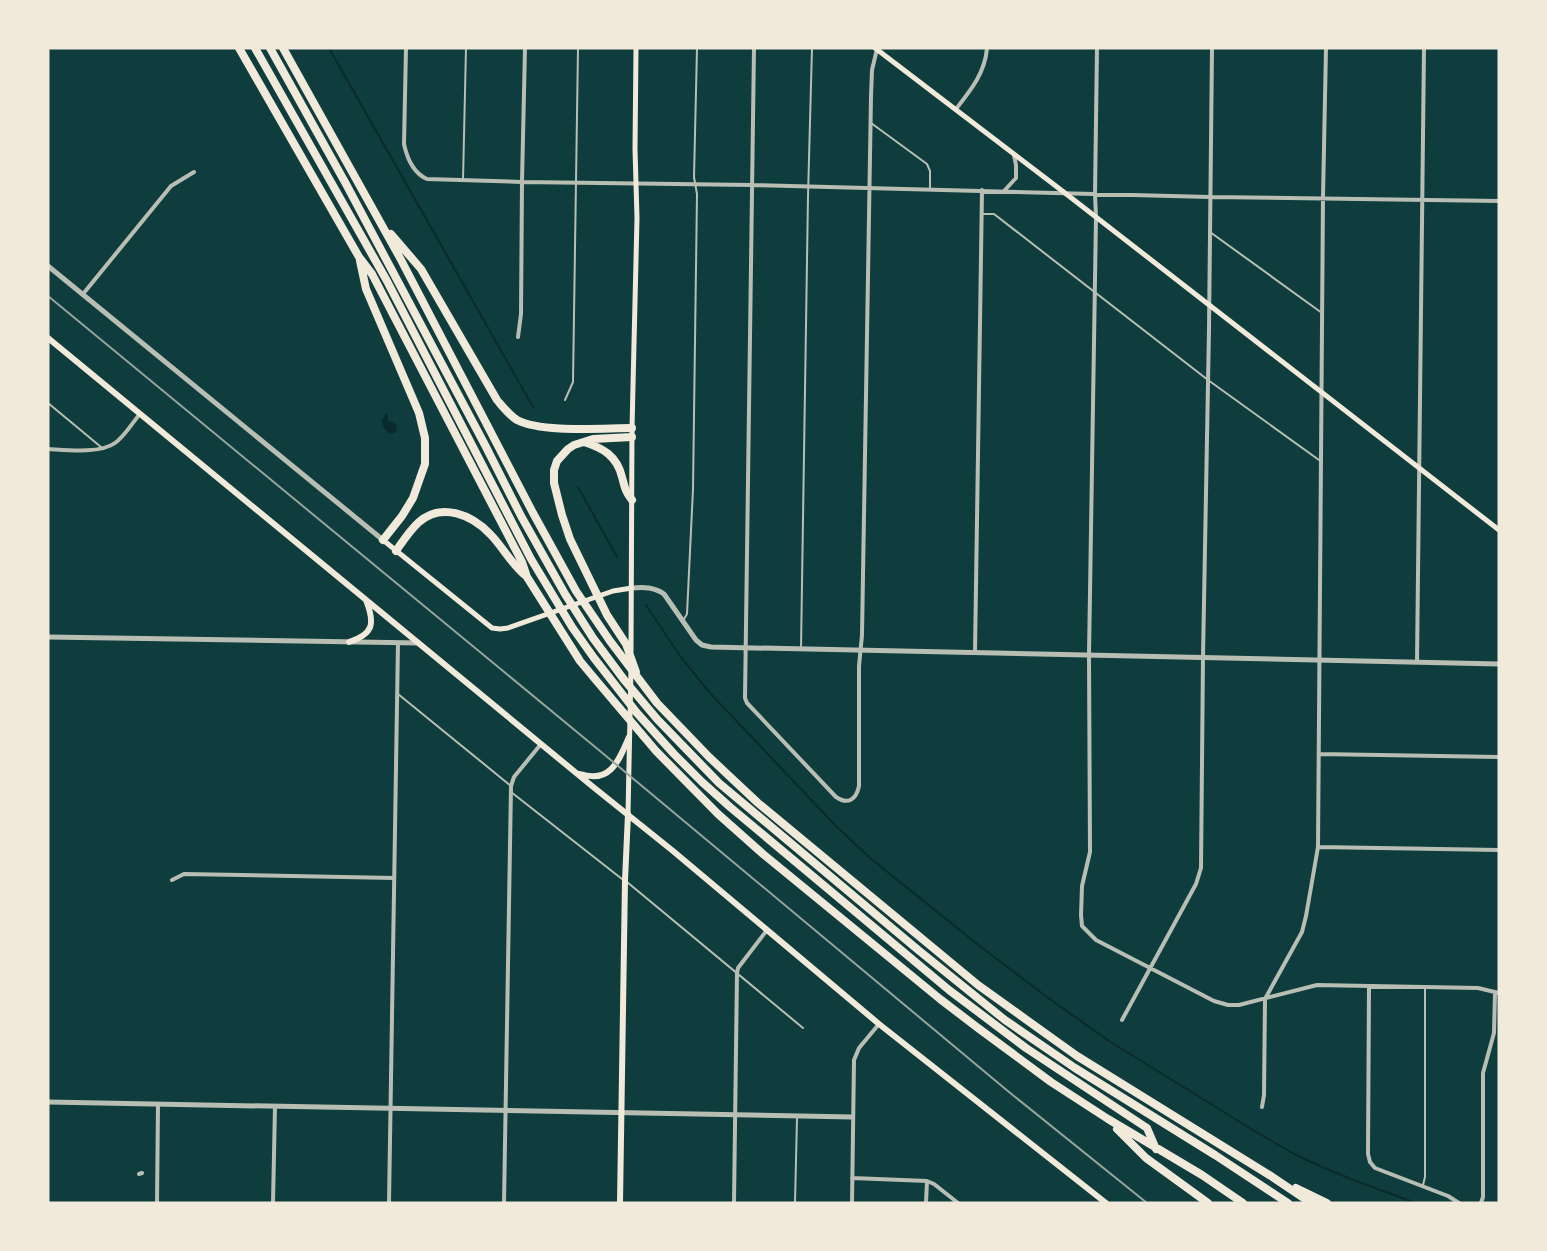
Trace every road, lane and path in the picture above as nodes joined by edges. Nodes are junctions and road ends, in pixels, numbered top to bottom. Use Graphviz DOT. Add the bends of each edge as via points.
graph roads {
  1 [pos="239,48"];
  2 [pos="255,48"];
  3 [pos="270,48"];
  4 [pos="283,48"];
  5 [pos="406,48"];
  6 [pos="466,48"];
  7 [pos="525,48"];
  8 [pos="578,48"];
  9 [pos="636,48"];
  10 [pos="697,48"];
  11 [pos="754,48"];
  12 [pos="812,48"];
  13 [pos="987,48"];
  14 [pos="1097,48"];
  15 [pos="1212,48"];
  16 [pos="1326,48"];
  17 [pos="1424,48"];
  18 [pos="876,49"];
  19 [pos="956,109"];
  20 [pos="871,123"];
  21 [pos="1013,154"];
  22 [pos="194,172"];
  23 [pos="463,180"];
  24 [pos="522,182"];
  25 [pos="575,183"];
  26 [pos="637,183"];
  27 [pos="696,185"];
  28 [pos="752,185"];
  29 [pos="808,187"];
  30 [pos="869,188"];
  31 [pos="930,189"];
  32 [pos="982,190"];
  33 [pos="1004,191"];
  34 [pos="1065,193"];
  35 [pos="1095,194"];
  36 [pos="1210,197"];
  37 [pos="1323,198"];
  38 [pos="1422,199"];
  39 [pos="1499,201"];
  40 [pos="982,214"];
  41 [pos="1096,218"];
  42 [pos="380,222"];
  43 [pos="1210,231"];
  44 [pos="359,257"];
  45 [pos="48,266"];
  46 [pos="1095,293"];
  47 [pos="83,294"];
  48 [pos="1209,306"];
  49 [pos="1322,313"];
  50 [pos="518,337"];
  51 [pos="48,338"];
  52 [pos="1208,380"];
  53 [pos="1321,393"];
  54 [pos="565,400"];
  55 [pos="48,403"];
  56 [pos="140,414"];
  57 [pos="632,428"];
  58 [pos="632,437"];
  59 [pos="582,442"];
  60 [pos="48,449"];
  61 [pos="103,449"];
  62 [pos="1321,461"];
  63 [pos="1419,468"];
  64 [pos="632,500"];
  65 [pos="1499,530"];
  66 [pos="383,540"];
  67 [pos="396,551"];
  68 [pos="527,577"];
  69 [pos="632,588"];
  70 [pos="366,599"];
  71 [pos="682,621"];
  72 [pos="48,637"];
  73 [pos="349,642"];
  74 [pos="399,643"];
  75 [pos="419,643"];
  76 [pos="746,648"];
  77 [pos="801,649"];
  78 [pos="861,651"];
  79 [pos="975,653"];
  80 [pos="1089,655"];
  81 [pos="1203,657"];
  82 [pos="1319,661"];
  83 [pos="1417,663"];
  84 [pos="1499,664"];
  85 [pos="638,679"];
  86 [pos="398,694"];
  87 [pos="629,737"];
  88 [pos="541,744"];
  89 [pos="1319,754"];
  90 [pos="1499,757"];
  91 [pos="576,773"];
  92 [pos="511,789"];
  93 [pos="628,814"];
  94 [pos="1318,847"];
  95 [pos="1499,850"];
  96 [pos="394,878"];
  97 [pos="172,880"];
  98 [pos="625,880"];
  99 [pos="767,930"];
  100 [pos="1151,968"];
  101 [pos="737,973"];
  102 [pos="1369,986"];
  103 [pos="1425,987"];
  104 [pos="1497,993"];
  105 [pos="1265,999"];
  106 [pos="1122,1020"];
  107 [pos="879,1024"];
  108 [pos="803,1028"];
  109 [pos="48,1102"];
  110 [pos="158,1104"];
  111 [pos="275,1106"];
  112 [pos="1262,1107"];
  113 [pos="391,1108"];
  114 [pos="506,1110"];
  115 [pos="621,1112"];
  116 [pos="736,1115"];
  117 [pos="797,1115"];
  118 [pos="852,1116"];
  119 [pos="1108,1119"];
  120 [pos="1156,1149"];
  121 [pos="1270,1176"];
  122 [pos="852,1178"];
  123 [pos="927,1181"];
  124 [pos="1423,1186"];
  125 [pos="157,1203"];
  126 [pos="273,1203"];
  127 [pos="389,1203"];
  128 [pos="504,1203"];
  129 [pos="620,1203"];
  130 [pos="734,1203"];
  131 [pos="795,1203"];
  132 [pos="852,1203"];
  133 [pos="926,1203"];
  134 [pos="958,1203"];
  135 [pos="1106,1203"];
  136 [pos="1208,1203"];
  137 [pos="1243,1203"];
  138 [pos="1288,1203"];
  139 [pos="1311,1203"];
  140 [pos="1327,1203"];
  141 [pos="1459,1203"];
  142 [pos="1481,1203"];
  1 -- 44 [label="highway"];
  2 -- 120 [label="highway" via="387,281 526,549 572,627 637,712 730,807 949,990 1034,1054 1147,1128"];
  3 -- 138 [label="highway" via="565,594 593,638 657,719 743,805 1005,1020"];
  4 -- 42 [label="highway"];
  5 -- 23 [label="street" via="407,157 415,171 427,179"];
  6 -- 23 [label="lane"];
  7 -- 24 [label="street"];
  8 -- 25 [label="lane"];
  9 -- 26 [label="main road"];
  10 -- 27 [label="lane"];
  11 -- 28 [label="street"];
  12 -- 29 [label="lane"];
  13 -- 19 [label="street" via="981,74"];
  14 -- 35 [label="street"];
  15 -- 36 [label="street"];
  16 -- 37 [label="street"];
  17 -- 38 [label="street"];
  18 -- 19 [label="main road"];
  18 -- 20 [label="street"];
  19 -- 21 [label="main road"];
  20 -- 30 [label="street"];
  20 -- 31 [label="lane" via="927,164"];
  21 -- 33 [label="street" via="1016,175"];
  21 -- 34 [label="main road"];
  22 -- 47 [label="street" via="171,186"];
  23 -- 24 [label="street"];
  24 -- 25 [label="street"];
  24 -- 50 [label="street"];
  25 -- 26 [label="street"];
  25 -- 54 [label="lane" via="573,382"];
  26 -- 27 [label="street"];
  26 -- 57 [label="main road"];
  27 -- 28 [label="street"];
  27 -- 71 [label="lane" via="693,489 687,614"];
  28 -- 29 [label="street"];
  28 -- 76 [label="street"];
  29 -- 30 [label="street"];
  29 -- 77 [label="lane"];
  30 -- 31 [label="street"];
  30 -- 78 [label="street"];
  31 -- 32 [label="street"];
  32 -- 33 [label="street"];
  32 -- 40 [label="street"];
  33 -- 34 [label="street"];
  34 -- 35 [label="street"];
  34 -- 41 [label="main road"];
  35 -- 36 [label="street"];
  35 -- 41 [label="street"];
  36 -- 37 [label="street"];
  36 -- 43 [label="street"];
  37 -- 38 [label="street"];
  37 -- 49 [label="street"];
  38 -- 39 [label="street"];
  38 -- 63 [label="street"];
  40 -- 46 [label="lane" via="994,214"];
  40 -- 79 [label="street"];
  41 -- 46 [label="street"];
  41 -- 48 [label="main road"];
  42 -- 57 [label="highway" via="421,269 497,400 514,418 540,427"];
  42 -- 85 [label="highway" via="576,591"];
  43 -- 48 [label="street"];
  43 -- 49 [label="lane"];
  44 -- 66 [label="highway" via="366,289 419,412 425,438 425,464 413,498"];
  44 -- 68 [label="highway" via="378,284"];
  45 -- 47 [label="street"];
  46 -- 52 [label="lane"];
  46 -- 80 [label="street"];
  47 -- 66 [label="street"];
  48 -- 52 [label="street"];
  48 -- 53 [label="main road"];
  49 -- 53 [label="street"];
  51 -- 56 [label="main road"];
  52 -- 62 [label="lane"];
  52 -- 81 [label="street"];
  53 -- 62 [label="street"];
  53 -- 63 [label="main road"];
  55 -- 61 [label="lane"];
  56 -- 61 [label="street" via="117,442"];
  56 -- 70 [label="main road"];
  57 -- 58 [label="main road"];
  58 -- 59 [label="highway"];
  58 -- 64 [label="main road"];
  59 -- 64 [label="highway" via="598,447 617,463 625,491"];
  59 -- 85 [label="highway" via="568,449 557,462 554,483 570,539 607,615 626,644"];
  60 -- 61 [label="street"];
  62 -- 82 [label="street"];
  63 -- 65 [label="main road"];
  63 -- 83 [label="street"];
  64 -- 69 [label="main road"];
  66 -- 67 [label="main road"];
  67 -- 68 [label="highway" via="420,521 432,514 462,514 491,535"];
  67 -- 69 [label="main road" via="492,628 507,628"];
  68 -- 119 [label="highway" via="580,661 656,751 718,814 931,992 1051,1082"];
  69 -- 71 [label="street" via="660,591"];
  69 -- 87 [label="main road"];
  70 -- 73 [label="main road" via="371,626 365,635"];
  70 -- 75 [label="main road"];
  71 -- 76 [label="street" via="702,645"];
  72 -- 73 [label="street"];
  73 -- 74 [label="street"];
  74 -- 75 [label="street"];
  74 -- 86 [label="street"];
  75 -- 88 [label="main road"];
  76 -- 77 [label="street"];
  76 -- 78 [label="street" via="747,704 842,801 849,801 858,793 859,786"];
  77 -- 78 [label="street"];
  78 -- 79 [label="street"];
  79 -- 80 [label="street"];
  80 -- 81 [label="street"];
  80 -- 100 [label="street" via="1089,852 1082,886 1082,926 1096,940"];
  81 -- 82 [label="street"];
  81 -- 100 [label="street" via="1201,868"];
  82 -- 83 [label="street"];
  82 -- 89 [label="street"];
  83 -- 84 [label="street"];
  85 -- 121 [label="highway" via="709,757 758,803 978,985 1077,1056"];
  86 -- 92 [label="lane"];
  86 -- 96 [label="street"];
  87 -- 91 [label="main road" via="618,762 608,773 593,777"];
  87 -- 93 [label="main road"];
  88 -- 91 [label="main road"];
  88 -- 92 [label="street" via="514,777"];
  89 -- 90 [label="street"];
  89 -- 94 [label="street"];
  91 -- 93 [label="main road"];
  92 -- 98 [label="lane"];
  92 -- 114 [label="street"];
  93 -- 98 [label="main road"];
  93 -- 99 [label="main road"];
  94 -- 95 [label="street"];
  94 -- 105 [label="street" via="1302,932"];
  96 -- 97 [label="street" via="184,874"];
  96 -- 113 [label="street"];
  98 -- 101 [label="lane"];
  98 -- 115 [label="main road"];
  99 -- 101 [label="street"];
  99 -- 107 [label="main road"];
  100 -- 105 [label="street" via="1228,1005"];
  100 -- 106 [label="street"];
  101 -- 108 [label="lane"];
  101 -- 116 [label="street"];
  102 -- 103 [label="street"];
  102 -- 105 [label="street" via="1310,986"];
  102 -- 124 [label="street" via="1368,1154 1375,1167"];
  103 -- 104 [label="street" via="1478,988"];
  103 -- 124 [label="lane"];
  104 -- 142 [label="street" via="1494,1034 1483,1073"];
  105 -- 112 [label="street"];
  107 -- 118 [label="street" via="854,1060"];
  107 -- 135 [label="main road"];
  109 -- 110 [label="street"];
  110 -- 111 [label="street"];
  110 -- 125 [label="street"];
  111 -- 113 [label="street"];
  111 -- 126 [label="street"];
  113 -- 114 [label="street"];
  113 -- 127 [label="street"];
  114 -- 115 [label="street"];
  114 -- 128 [label="street"];
  115 -- 116 [label="street"];
  115 -- 129 [label="main road"];
  116 -- 117 [label="street"];
  116 -- 130 [label="street"];
  117 -- 118 [label="street"];
  117 -- 131 [label="lane"];
  118 -- 122 [label="street"];
  119 -- 120 [label="highway"];
  119 -- 136 [label="highway" via="1146,1158"];
  120 -- 137 [label="highway"];
  121 -- 139 [label="highway"];
  121 -- 140 [label="highway"];
  122 -- 123 [label="street"];
  122 -- 132 [label="street"];
  123 -- 133 [label="street"];
  123 -- 134 [label="street"];
  124 -- 141 [label="street"];
}
